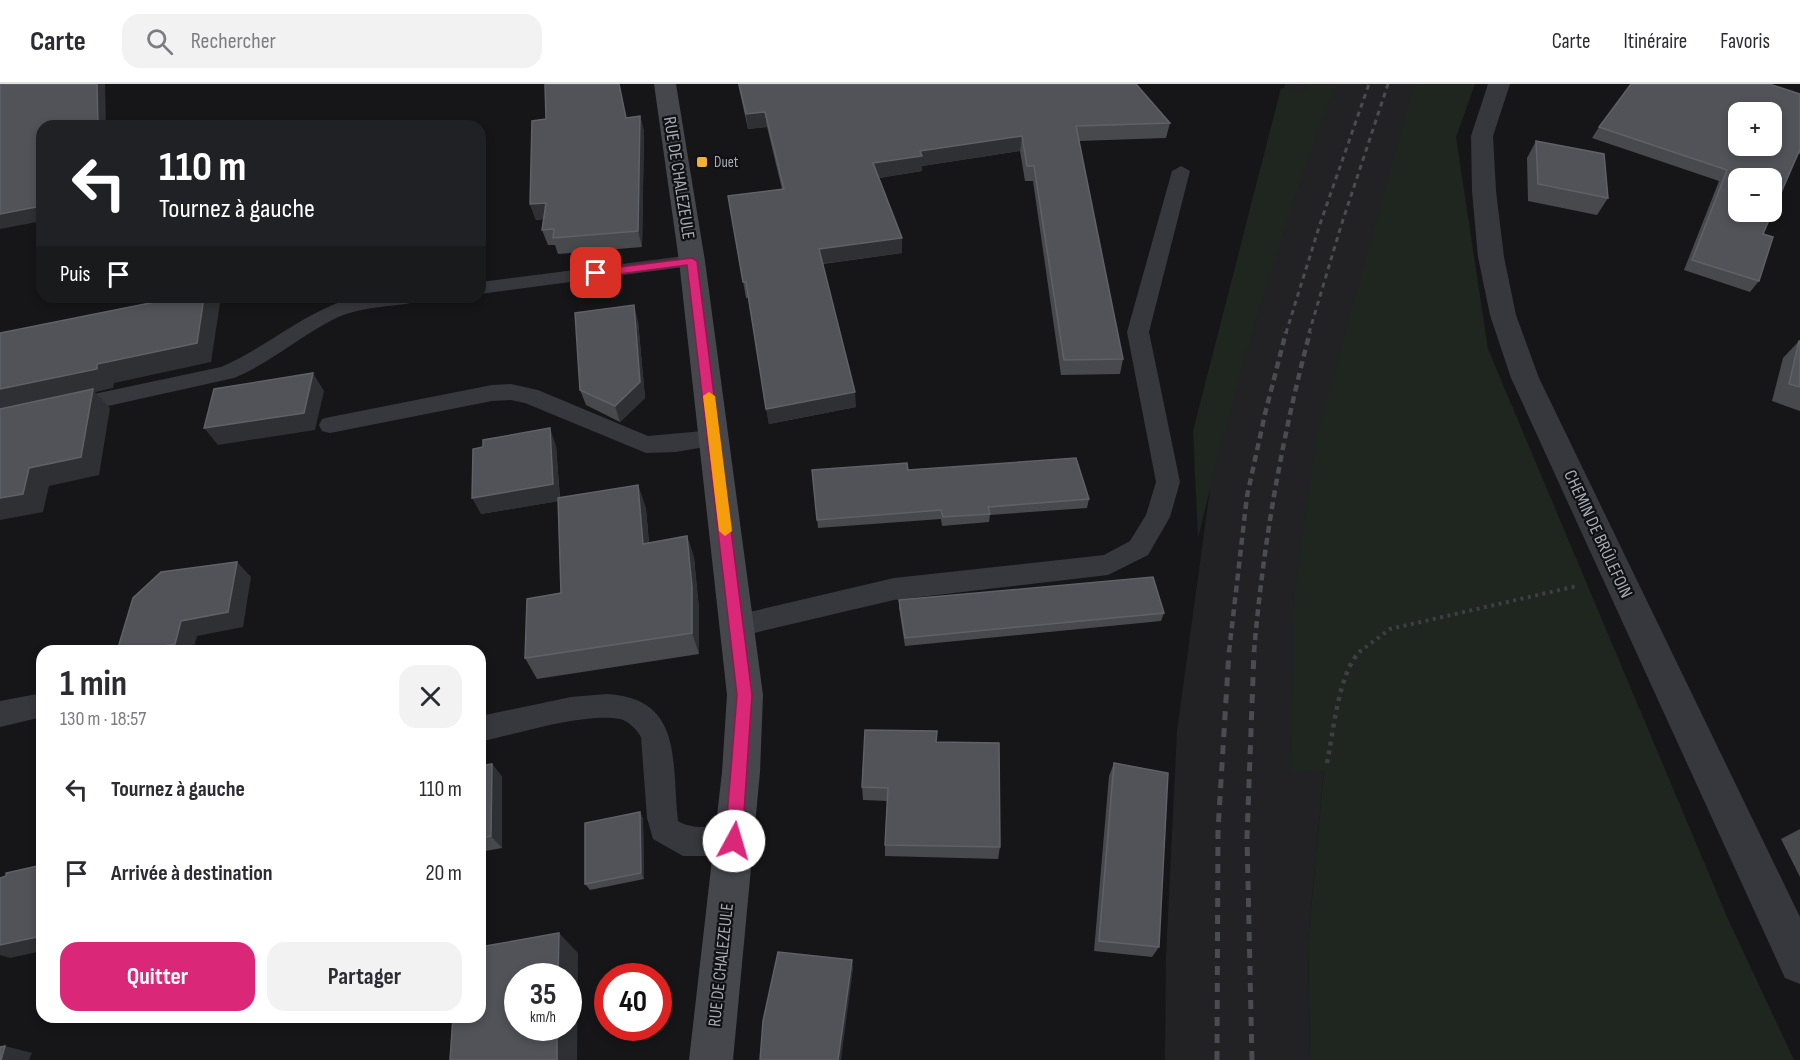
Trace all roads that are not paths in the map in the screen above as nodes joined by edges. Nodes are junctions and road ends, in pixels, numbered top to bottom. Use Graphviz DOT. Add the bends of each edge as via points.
graph roads {
  1 [pos="665,84"];
  2 [pos="1499,84"];
  3 [pos="1182,171"];
  4 [pos="692,261"];
  5 [pos="486,287"];
  6 [pos="358,303"];
  7 [pos="0,422"];
  8 [pos="330,425"];
  9 [pos="714,438"];
  10 [pos="737,626"];
  11 [pos="36,706"];
  12 [pos="0,714"];
  13 [pos="486,728"];
  14 [pos="734,841"];
  15 [pos="1800,963"];
  16 [pos="711,1060"];
  1 -- 4 [label="street, RUE DE CHALEZEULE"];
  2 -- 15 [label="street, CHEMIN DE BRÛLEFOIN" via="1482,136 1484,191 1491,257 1503,315 1524,378"];
  3 -- 10 [label="lane" via="1138,332 1168,482 1158,517 1139,548 1108,565 894,589"];
  4 -- 5 [label="lane"];
  4 -- 9 [label="street, RUE DE CHALEZEULE"];
  6 -- 7 [label="lane" via="327,315 254,361 226,373"];
  8 -- 9 [label="lane" via="511,392 530,396 646,445"];
  9 -- 10 [label="street, RUE DE CHALEZEULE"];
  10 -- 14 [label="street, RUE DE CHALEZEULE" via="745,695"];
  11 -- 12 [label="lane"];
  13 -- 14 [label="lane" via="598,706 622,707 648,720 657,742 664,829 683,841"];
  14 -- 16 [label="street, RUE DE CHALEZEULE"];
}
